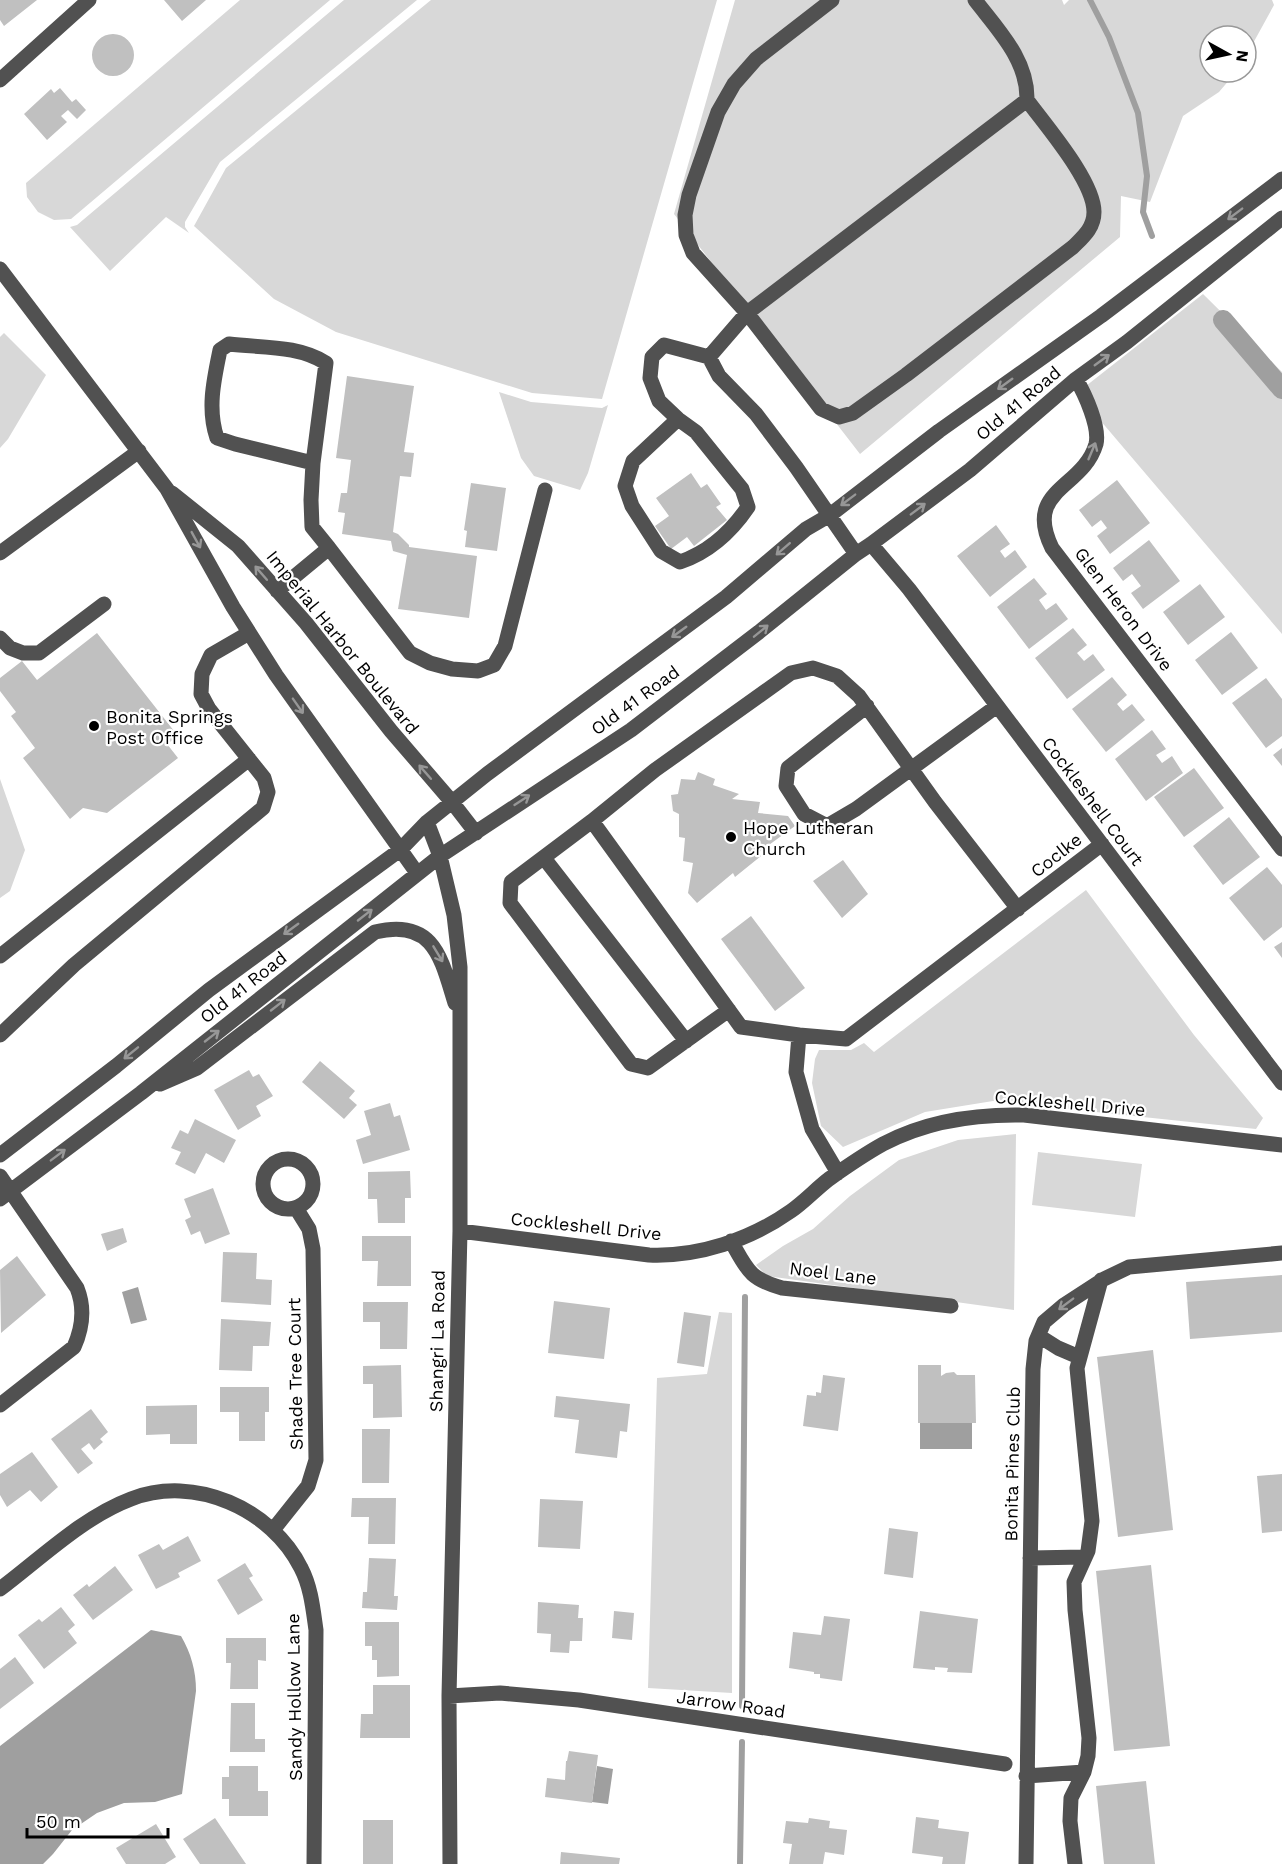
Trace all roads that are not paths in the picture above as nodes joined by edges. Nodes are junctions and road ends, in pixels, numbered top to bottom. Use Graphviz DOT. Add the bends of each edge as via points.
graph roads {
  1 [pos="832,0"];
  2 [pos="975,0"];
  3 [pos="84,2"];
  4 [pos="0,81"];
  5 [pos="1027,100"];
  6 [pos="1282,179"];
  7 [pos="1282,218"];
  8 [pos="0,269"];
  9 [pos="747,313"];
  10 [pos="709,357"];
  11 [pos="1077,379"];
  12 [pos="678,419"];
  13 [pos="139,451"];
  14 [pos="313,463"];
  15 [pos="167,489"];
  16 [pos="545,490"];
  17 [pos="830,514"];
  18 [pos="871,544"];
  19 [pos="329,548"];
  20 [pos="0,553"];
  21 [pos="856,554"];
  22 [pos="277,591"];
  23 [pos="104,604"];
  24 [pos="249,633"];
  25 [pos="0,638"];
  26 [pos="867,706"];
  27 [pos="997,706"];
  28 [pos="249,759"];
  29 [pos="911,767"];
  30 [pos="452,802"];
  31 [pos="427,822"];
  32 [pos="592,822"];
  33 [pos="476,833"];
  34 [pos="1102,844"];
  35 [pos="1282,849"];
  36 [pos="400,850"];
  37 [pos="440,856"];
  38 [pos="544,858"];
  39 [pos="417,873"];
  40 [pos="1018,909"];
  41 [pos="0,956"];
  42 [pos="729,1010"];
  43 [pos="460,1017"];
  44 [pos="0,1035"];
  45 [pos="800,1035"];
  46 [pos="686,1041"];
  47 [pos="1282,1083"];
  48 [pos="141,1093"];
  49 [pos="1282,1144"];
  50 [pos="0,1155"];
  51 [pos="838,1173"];
  52 [pos="0,1176"];
  53 [pos="6,1195"];
  54 [pos="296,1208"];
  55 [pos="459,1232"];
  56 [pos="731,1241"];
  57 [pos="1282,1253"];
  58 [pos="1101,1280"];
  59 [pos="951,1306"];
  60 [pos="1039,1336"];
  61 [pos="1079,1357"];
  62 [pos="0,1405"];
  63 [pos="273,1530"];
  64 [pos="1084,1557"];
  65 [pos="1030,1558"];
  66 [pos="0,1589"];
  67 [pos="449,1696"];
  68 [pos="1005,1764"];
  69 [pos="1084,1772"];
  70 [pos="1026,1776"];
  71 [pos="315,1864"];
  72 [pos="450,1864"];
  73 [pos="1026,1864"];
  74 [pos="1076,1864"];
  1 -- 9 [label="street" via="756,58 734,84 718,112 689,195 686,235 693,253"];
  2 -- 5 [label="street" via="1024,69"];
  3 -- 4 [label="street"];
  5 -- 9 [label="street"];
  5 -- 9 [label="street" via="1078,170 1094,212 1090,230 906,375 853,413 839,417 821,409"];
  6 -- 17 [label="street, Old 41 Road, one-way"];
  11 -- 7 [label="street, Old 41 Road, one-way"];
  8 -- 13 [label="street, Imperial Harbor Boulevard"];
  9 -- 10 [label="street"];
  10 -- 12 [label="street" via="664,345 652,357 650,378 659,400"];
  10 -- 17 [label="street" via="719,376 756,414"];
  18 -- 11 [label="street, Old 41 Road, one-way" via="970,470"];
  35 -- 11 [label="street, Glen Heron Drive, one-way" via="1052,548 1045,533 1048,502 1089,459 1096,442 1087,396"];
  12 -- 12 [label="street" via="696,432 742,489 748,507 726,534 698,555 680,562 661,552 632,506 625,486 633,461"];
  13 -- 15 [label="street, Imperial Harbor Boulevard"];
  13 -- 20 [label="street"];
  14 -- 14 [label="street" via="326,363 295,350 229,344 220,350 211,411 217,438"];
  14 -- 19 [label="street" via="312,527"];
  22 -- 15 [label="street, Imperial Harbor Boulevard, one-way" via="238,546"];
  15 -- 24 [label="street, Imperial Harbor Boulevard, one-way"];
  16 -- 19 [label="street" via="505,646 494,665 478,672 430,663 410,653"];
  17 -- 21 [label="street"];
  17 -- 30 [label="street, Old 41 Road, one-way"];
  18 -- 21 [label="street, Old 41 Road"];
  18 -- 27 [label="street, Cockleshell Court"];
  19 -- 22 [label="street"];
  33 -- 21 [label="street, Old 41 Road, one-way" via="631,730"];
  30 -- 22 [label="street, Imperial Harbor Boulevard, one-way"];
  23 -- 25 [label="street" via="39,653 23,653"];
  24 -- 28 [label="street" via="211,655 202,674 201,693"];
  24 -- 36 [label="street, Imperial Harbor Boulevard, one-way"];
  26 -- 29 [label="street"];
  26 -- 29 [label="street" via="788,768 786,786 804,814 826,826 856,809"];
  26 -- 32 [label="street" via="837,676 813,668 791,673 655,770"];
  27 -- 29 [label="street"];
  27 -- 34 [label="street, Cockleshell Court"];
  28 -- 41 [label="street"];
  28 -- 44 [label="street" via="264,778 268,792 263,808 74,965"];
  29 -- 40 [label="street"];
  30 -- 31 [label="street, Old 41 Road"];
  30 -- 33 [label="street, Imperial Harbor Boulevard"];
  31 -- 36 [label="street, Old 41 Road"];
  31 -- 37 [label="street, Shangri La Road"];
  32 -- 38 [label="street"];
  32 -- 42 [label="street, Coclke"];
  33 -- 37 [label="street, Old 41 Road"];
  34 -- 40 [label="street, Coclke"];
  34 -- 47 [label="street, Cockleshell Court"];
  36 -- 39 [label="street, Imperial Harbor Boulevard"];
  36 -- 50 [label="street, Old 41 Road, one-way" via="209,990"];
  37 -- 39 [label="street, Old 41 Road"];
  37 -- 43 [label="street, Shangri La Road" via="454,915"];
  38 -- 46 [label="street"];
  38 -- 46 [label="street" via="511,882 510,903 631,1064 648,1068"];
  48 -- 39 [label="street, Old 41 Road, one-way"];
  40 -- 45 [label="street, Coclke" via="846,1039"];
  42 -- 45 [label="street, Coclke" via="741,1027"];
  42 -- 46 [label="street"];
  48 -- 43 [label="street, one-way" via="197,1068 375,932 391,928 407,929 433,946 442,961"];
  43 -- 55 [label="street, Shangri La Road"];
  45 -- 51 [label="street" via="796,1072 812,1129"];
  53 -- 48 [label="street, Old 41 Road, one-way"];
  49 -- 51 [label="street, Cockleshell Drive" via="1024,1115 981,1115 915,1130 883,1144"];
  51 -- 56 [label="street, Cockleshell Drive" via="790,1212"];
  52 -- 53 [label="street"];
  53 -- 62 [label="street" via="77,1288 82,1317 74,1347"];
  54 -- 63 [label="street, Shade Tree Court" via="309,1229 313,1249 316,1460 308,1486"];
  55 -- 56 [label="street, Cockleshell Drive" via="669,1256"];
  55 -- 67 [label="street, Shangri La Road"];
  56 -- 59 [label="street, Noel Lane" via="749,1272 764,1283"];
  57 -- 58 [label="street, Bonita Pines Club" via="1129,1267"];
  58 -- 60 [label="street, Bonita Pines Club, one-way" via="1044,1322"];
  58 -- 61 [label="street"];
  60 -- 61 [label="street"];
  60 -- 65 [label="street, Bonita Pines Club" via="1033,1369"];
  61 -- 64 [label="street" via="1078,1390 1092,1521"];
  63 -- 66 [label="street, Sandy Hollow Lane" via="238,1505 214,1497 189,1492 142,1496 106,1510"];
  63 -- 71 [label="street, Sandy Hollow Lane" via="301,1568 314,1609"];
  64 -- 65 [label="street"];
  64 -- 69 [label="street" via="1074,1582 1089,1738"];
  65 -- 70 [label="street, Bonita Pines Club"];
  67 -- 68 [label="street, Jarrow Road" via="500,1693 579,1700"];
  67 -- 72 [label="street, Shangri La Road"];
  69 -- 70 [label="street"];
  69 -- 74 [label="street" via="1071,1798"];
  70 -- 73 [label="street, Bonita Pines Club"];
}
